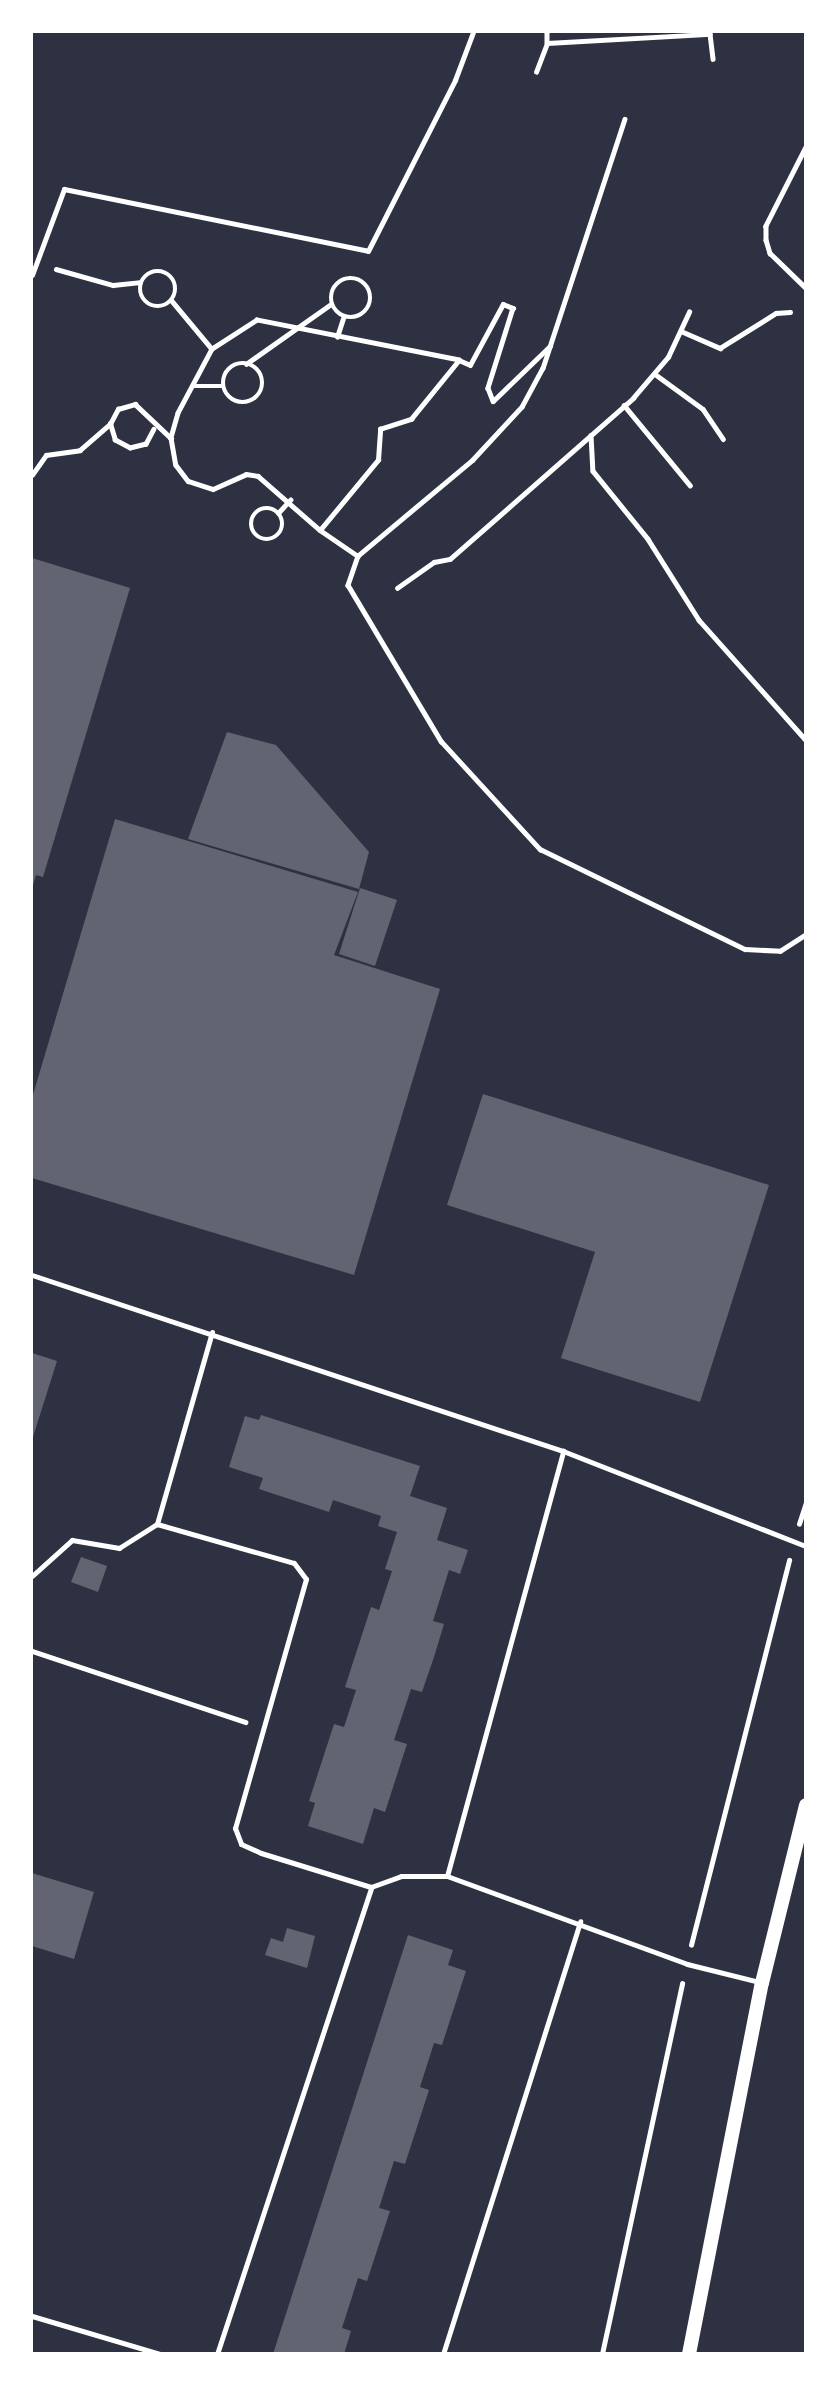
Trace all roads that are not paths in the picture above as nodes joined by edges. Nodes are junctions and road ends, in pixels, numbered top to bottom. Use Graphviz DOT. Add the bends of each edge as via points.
graph roads {
  1 [pos="472,32"];
  2 [pos="32,275"];
  3 [pos="32,1275"];
  4 [pos="212,1332"];
  5 [pos="563,1451"];
  6 [pos="157,1524"];
  7 [pos="806,1546"];
  8 [pos="32,1576"];
  9 [pos="806,1805"];
  10 [pos="447,1876"];
  11 [pos="371,1886"];
  12 [pos="580,1921"];
  13 [pos="762,1983"];
  14 [pos="32,2316"];
  15 [pos="160,2354"];
  16 [pos="217,2354"];
  17 [pos="443,2354"];
  18 [pos="689,2354"];
  1 -- 2 [label="lane" via="455,80 368,251 64,189"];
  3 -- 4 [label="lane"];
  4 -- 5 [label="lane"];
  4 -- 6 [label="lane"];
  5 -- 7 [label="lane"];
  5 -- 10 [label="lane"];
  6 -- 8 [label="lane" via="119,1548 72,1540"];
  6 -- 11 [label="lane" via="294,1563 306,1579 235,1828 241,1844"];
  9 -- 13 [label="main road"];
  10 -- 11 [label="lane" via="401,1876"];
  10 -- 12 [label="lane"];
  11 -- 16 [label="lane"];
  12 -- 13 [label="lane" via="687,1964"];
  12 -- 17 [label="lane"];
  13 -- 18 [label="main road"];
  14 -- 15 [label="lane"];
}
